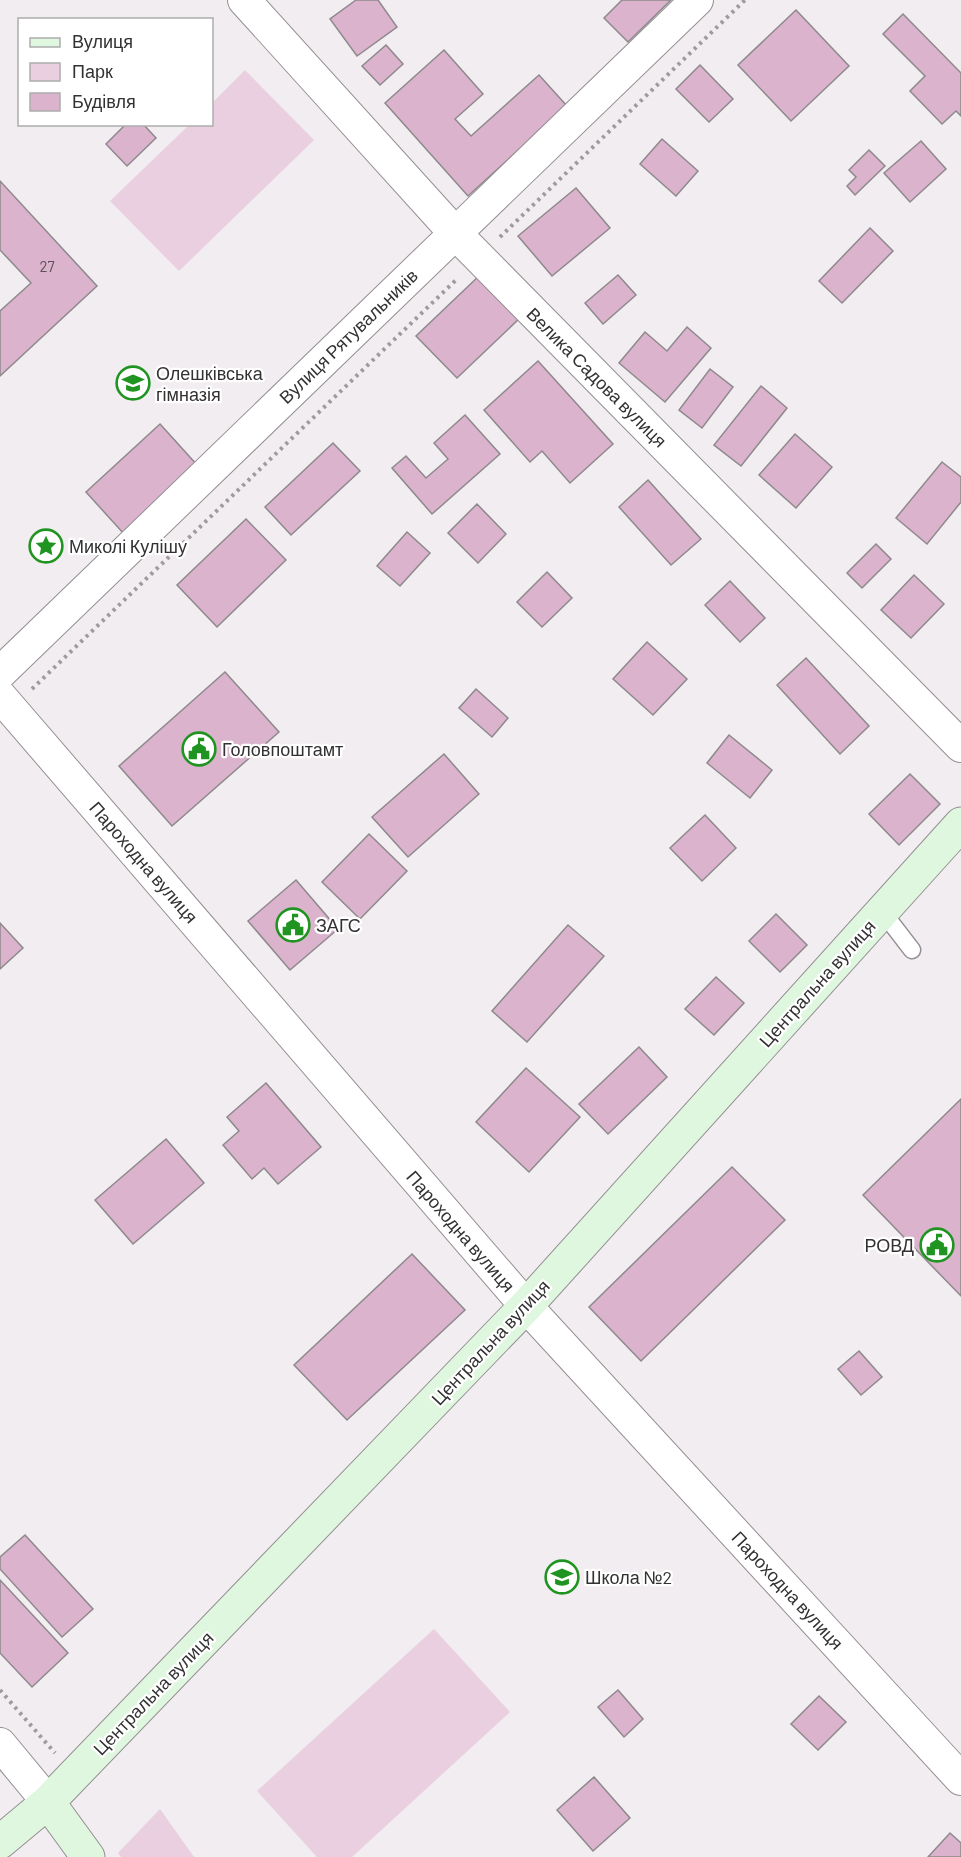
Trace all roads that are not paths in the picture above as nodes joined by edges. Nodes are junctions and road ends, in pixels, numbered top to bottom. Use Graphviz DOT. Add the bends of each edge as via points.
graph roads {
  1 [pos="244,0"];
  2 [pos="697,0"];
  3 [pos="455,233"];
  4 [pos="0,674"];
  5 [pos="6,702"];
  6 [pos="961,746"];
  7 [pos="961,824"];
  8 [pos="882,910"];
  9 [pos="912,951"];
  10 [pos="526,1306"];
  11 [pos="0,1744"];
  12 [pos="961,1779"];
  13 [pos="48,1802"];
  14 [pos="0,1842"];
  15 [pos="88,1857"];
  1 -- 3 [label="street, Велика Садова вулиця"];
  2 -- 3 [label="street, Вулиця Рятувальників"];
  3 -- 4 [label="street, Вулиця Рятувальників"];
  3 -- 6 [label="street, Велика Садова вулиця"];
  5 -- 10 [label="street, Пароходна вулиця"];
  7 -- 8 [label="street, Центральна вулиця"];
  8 -- 9 [label="lane"];
  8 -- 10 [label="street, Центральна вулиця"];
  10 -- 12 [label="street, Пароходна вулиця"];
  10 -- 13 [label="street, Центральна вулиця"];
  11 -- 13 [label="street"];
  13 -- 14 [label="street, Центральна вулиця"];
  13 -- 15 [label="street"];
}
